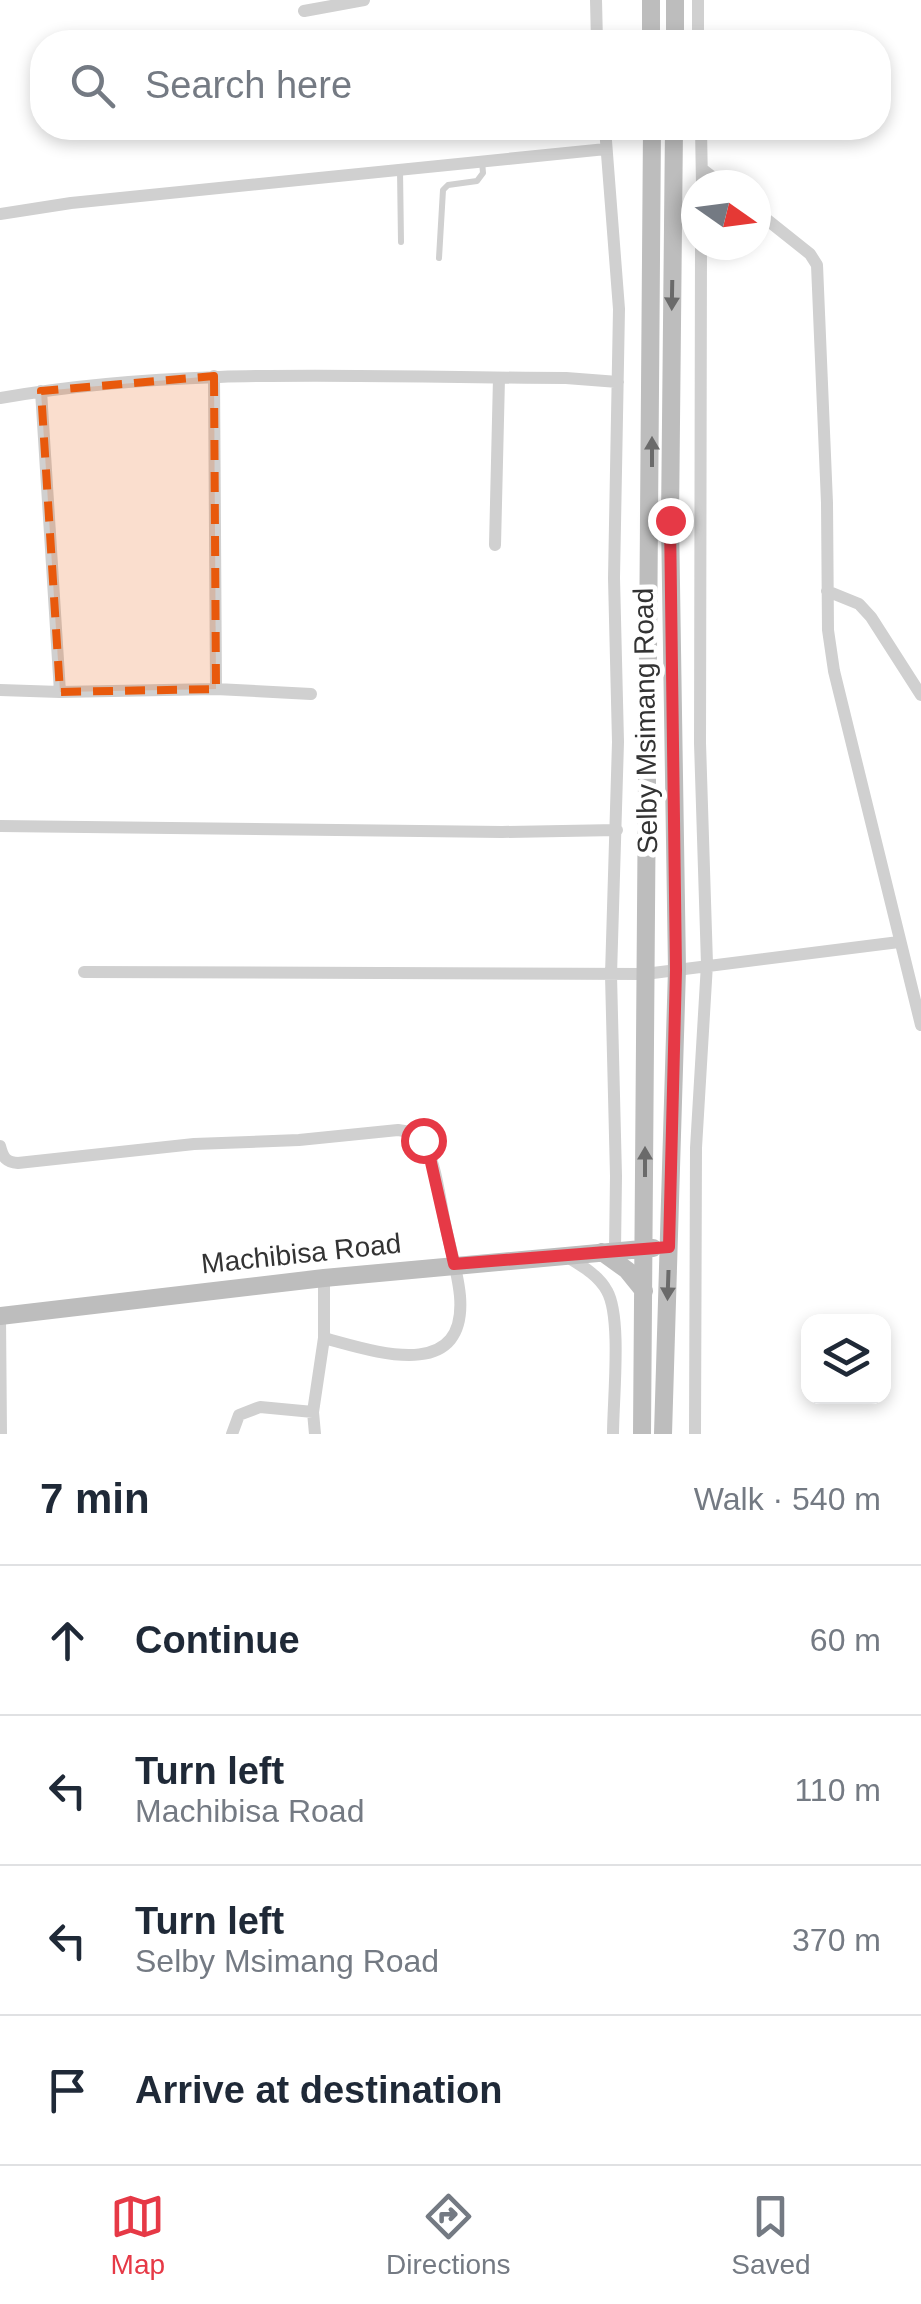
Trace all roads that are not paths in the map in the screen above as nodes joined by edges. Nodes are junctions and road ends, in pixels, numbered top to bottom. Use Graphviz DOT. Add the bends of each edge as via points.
graph roads {
  1 [pos="364,0"];
  2 [pos="596,0"];
  3 [pos="651,0"];
  4 [pos="675,0"];
  5 [pos="698,0"];
  6 [pos="304,11"];
  7 [pos="597,30"];
  8 [pos="651,30"];
  9 [pos="675,30"];
  10 [pos="698,30"];
  11 [pos="606,140"];
  12 [pos="652,140"];
  13 [pos="674,140"];
  14 [pos="701,140"];
  15 [pos="606,149"];
  16 [pos="482,160"];
  17 [pos="400,168"];
  18 [pos="702,169"];
  19 [pos="0,214"];
  20 [pos="771,223"];
  21 [pos="401,242"];
  22 [pos="439,258"];
  23 [pos="701,260"];
  24 [pos="214,376"];
  25 [pos="499,378"];
  26 [pos="618,382"];
  27 [pos="41,391"];
  28 [pos="0,398"];
  29 [pos="495,545"];
  30 [pos="828,591"];
  31 [pos="216,689"];
  32 [pos="0,690"];
  33 [pos="60,692"];
  34 [pos="311,694"];
  35 [pos="921,695"];
  36 [pos="0,826"];
  37 [pos="617,830"];
  38 [pos="899,942"];
  39 [pos="707,964"];
  40 [pos="676,970"];
  41 [pos="84,972"];
  42 [pos="611,974"];
  43 [pos="646,974"];
  44 [pos="921,1025"];
  45 [pos="0,1146"];
  46 [pos="669,1247"];
  47 [pos="644,1249"];
  48 [pos="608,1251"];
  49 [pos="562,1254"];
  50 [pos="454,1264"];
  51 [pos="324,1278"];
  52 [pos="644,1291"];
  53 [pos="0,1316"];
  54 [pos="324,1338"];
  55 [pos="313,1412"];
  56 [pos="1,1434"];
  57 [pos="232,1434"];
  58 [pos="315,1434"];
  59 [pos="613,1434"];
  60 [pos="642,1434"];
  61 [pos="663,1434"];
  62 [pos="696,1434"];
  1 -- 6 [label="street"];
  2 -- 7 [label="street"];
  3 -- 8 [label="main road"];
  4 -- 9 [label="main road"];
  5 -- 10 [label="street"];
  11 -- 15 [label="street"];
  43 -- 12 [label="main road, Selby Msimang Road, one-way"];
  13 -- 40 [label="main road, Selby Msimang Road, one-way"];
  14 -- 18 [label="street"];
  15 -- 16 [label="street"];
  15 -- 26 [label="street" via="620,308"];
  16 -- 17 [label="street"];
  16 -- 22 [label="lane" via="477,181 443,190"];
  17 -- 19 [label="street"];
  17 -- 21 [label="lane"];
  20 -- 30 [label="street" via="810,254 820,279"];
  23 -- 39 [label="street"];
  24 -- 25 [label="street"];
  24 -- 27 [label="street"];
  24 -- 31 [label="street"];
  25 -- 26 [label="street"];
  25 -- 29 [label="street"];
  26 -- 37 [label="street"];
  27 -- 28 [label="street"];
  27 -- 33 [label="street"];
  30 -- 35 [label="street" via="849,598 871,618"];
  30 -- 38 [label="street" via="834,671"];
  31 -- 33 [label="street"];
  31 -- 34 [label="street"];
  32 -- 33 [label="street"];
  36 -- 37 [label="street"];
  37 -- 42 [label="street"];
  38 -- 39 [label="street"];
  38 -- 44 [label="street"];
  39 -- 40 [label="street"];
  39 -- 62 [label="street" via="696,1148"];
  40 -- 43 [label="street"];
  40 -- 46 [label="main road, Selby Msimang Road"];
  41 -- 42 [label="street"];
  42 -- 43 [label="street"];
  42 -- 48 [label="street" via="616,1176"];
  47 -- 43 [label="main road, Selby Msimang Road, one-way"];
  45 -- 50 [label="street" via="3,1157 18,1163 408,1130 423,1140 430,1158"];
  46 -- 47 [label="main road, Machibisa Road"];
  46 -- 61 [label="main road, Selby Msimang Road, one-way"];
  47 -- 48 [label="main road, Machibisa Road"];
  47 -- 52 [label="main road, Selby Msimang Road"];
  48 -- 49 [label="main road, Machibisa Road"];
  48 -- 52 [label="main road"];
  49 -- 50 [label="main road, Machibisa Road"];
  49 -- 59 [label="street" via="602,1283 614,1310"];
  50 -- 51 [label="main road, Machibisa Road"];
  50 -- 54 [label="street" via="460,1308 442,1347 402,1355"];
  51 -- 53 [label="main road, Machibisa Road"];
  51 -- 54 [label="street"];
  52 -- 60 [label="main road, Selby Msimang Road"];
  53 -- 56 [label="street"];
  54 -- 55 [label="street"];
  55 -- 57 [label="street" via="252,1408 239,1415"];
  55 -- 58 [label="street"];
}
